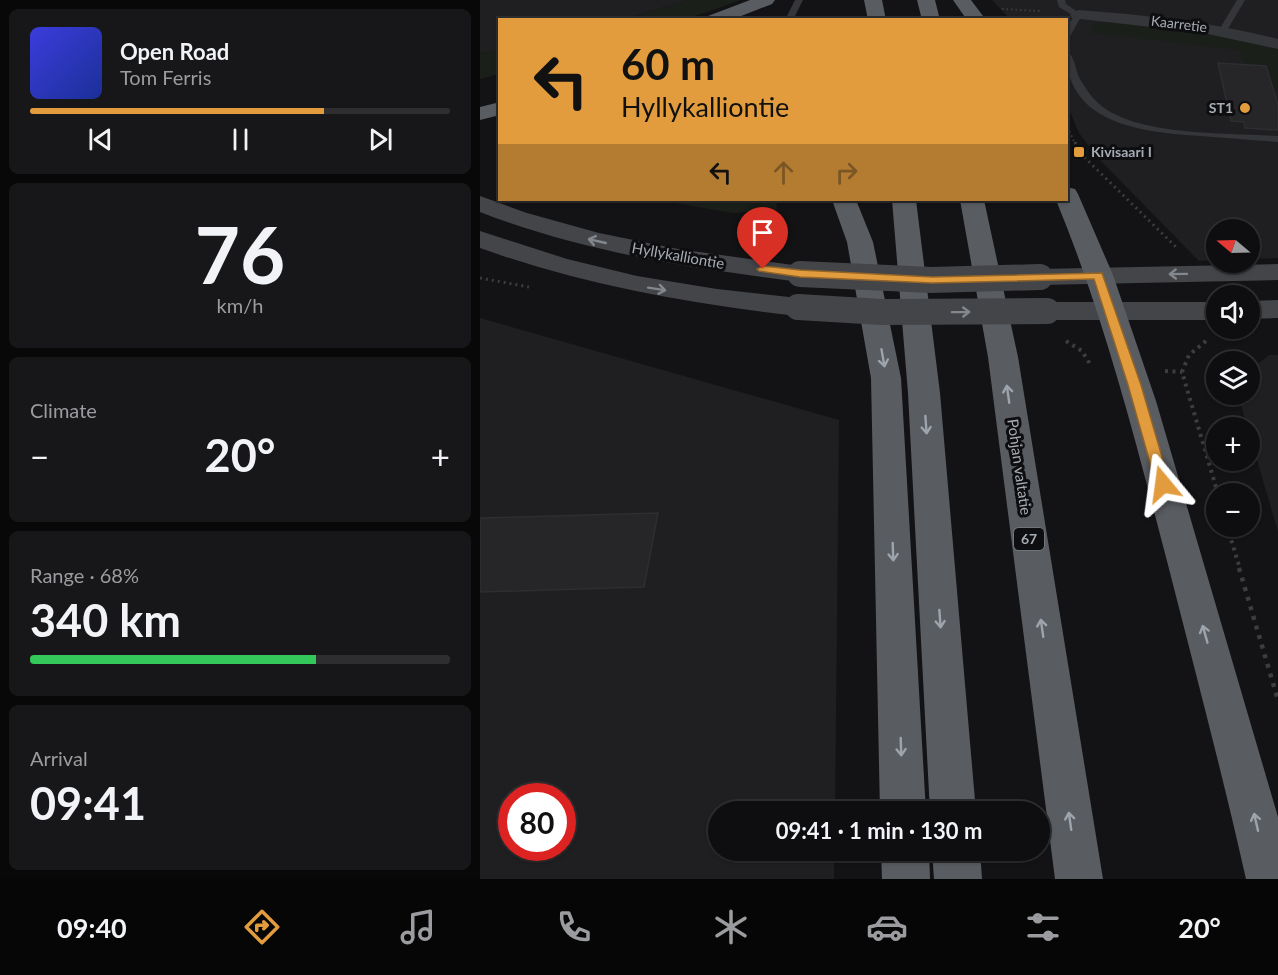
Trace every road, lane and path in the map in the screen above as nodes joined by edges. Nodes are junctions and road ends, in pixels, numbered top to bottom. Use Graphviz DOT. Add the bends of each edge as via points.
graph roads {
  1 [pos="766,0"];
  2 [pos="799,0"];
  3 [pos="873,0"];
  4 [pos="926,0"];
  5 [pos="962,0"];
  6 [pos="1061,0"];
  7 [pos="1241,0"];
  8 [pos="1078,15"];
  9 [pos="719,18"];
  10 [pos="790,18"];
  11 [pos="877,18"];
  12 [pos="930,18"];
  13 [pos="976,18"];
  14 [pos="1223,30"];
  15 [pos="1068,32"];
  16 [pos="1278,44"];
  17 [pos="1068,61"];
  18 [pos="498,109"];
  19 [pos="480,114"];
  20 [pos="1068,128"];
  21 [pos="1278,139"];
  22 [pos="1068,198"];
  23 [pos="844,201"];
  24 [pos="904,201"];
  25 [pos="972,201"];
  26 [pos="480,203"];
  27 [pos="480,239"];
  28 [pos="1178,249"];
  29 [pos="1278,272"];
  30 [pos="1098,275"];
  31 [pos="1278,309"];
  32 [pos="1260,310"];
  33 [pos="1206,311"];
  34 [pos="1110,312"];
  35 [pos="1063,338"];
  36 [pos="1212,339"];
  37 [pos="1092,367"];
  38 [pos="1215,483"];
  39 [pos="1230,537"];
  40 [pos="1278,700"];
  41 [pos="903,801"];
  42 [pos="952,801"];
  43 [pos="905,861"];
  44 [pos="957,861"];
  45 [pos="906,879"];
  46 [pos="958,879"];
  47 [pos="1079,879"];
  48 [pos="1270,879"];
  1 -- 9 [label="highway"];
  2 -- 10 [label="lane"];
  3 -- 11 [label="highway"];
  4 -- 12 [label="highway"];
  5 -- 13 [label="highway"];
  6 -- 8 [label="lane" via="1062,5"];
  7 -- 14 [label="lane"];
  8 -- 14 [label="street, Kaarretie"];
  8 -- 15 [label="lane"];
  14 -- 16 [label="street, Kaarretie"];
  17 -- 21 [label="lane" via="1093,105 1119,122 1150,130"];
  18 -- 19 [label="highway"];
  20 -- 28 [label="path" via="1078,152"];
  22 -- 30 [label="highway"];
  23 -- 41 [label="highway, one-way" via="860,242 886,378"];
  24 -- 42 [label="highway, one-way" via="924,393"];
  47 -- 25 [label="highway, Pohjan valtatie / 67, one-way" via="1003,357"];
  30 -- 26 [label="main road, Hyllykalliontie, one-way, bridge" via="932,280 800,274 633,249 566,234"];
  27 -- 34 [label="main road, one-way, bridge" via="573,270 723,300 882,312"];
  29 -- 30 [label="main road, Hyllykalliontie, one-way"];
  30 -- 34 [label="highway"];
  31 -- 32 [label="main road"];
  33 -- 34 [label="main road"];
  48 -- 34 [label="highway, one-way" via="1172,515"];
  35 -- 37 [label="path" via="1082,351"];
  36 -- 38 [label="path" via="1189,355 1182,372"];
  39 -- 40 [label="path"];
  43 -- 45 [label="highway"];
  44 -- 46 [label="highway"];
}
